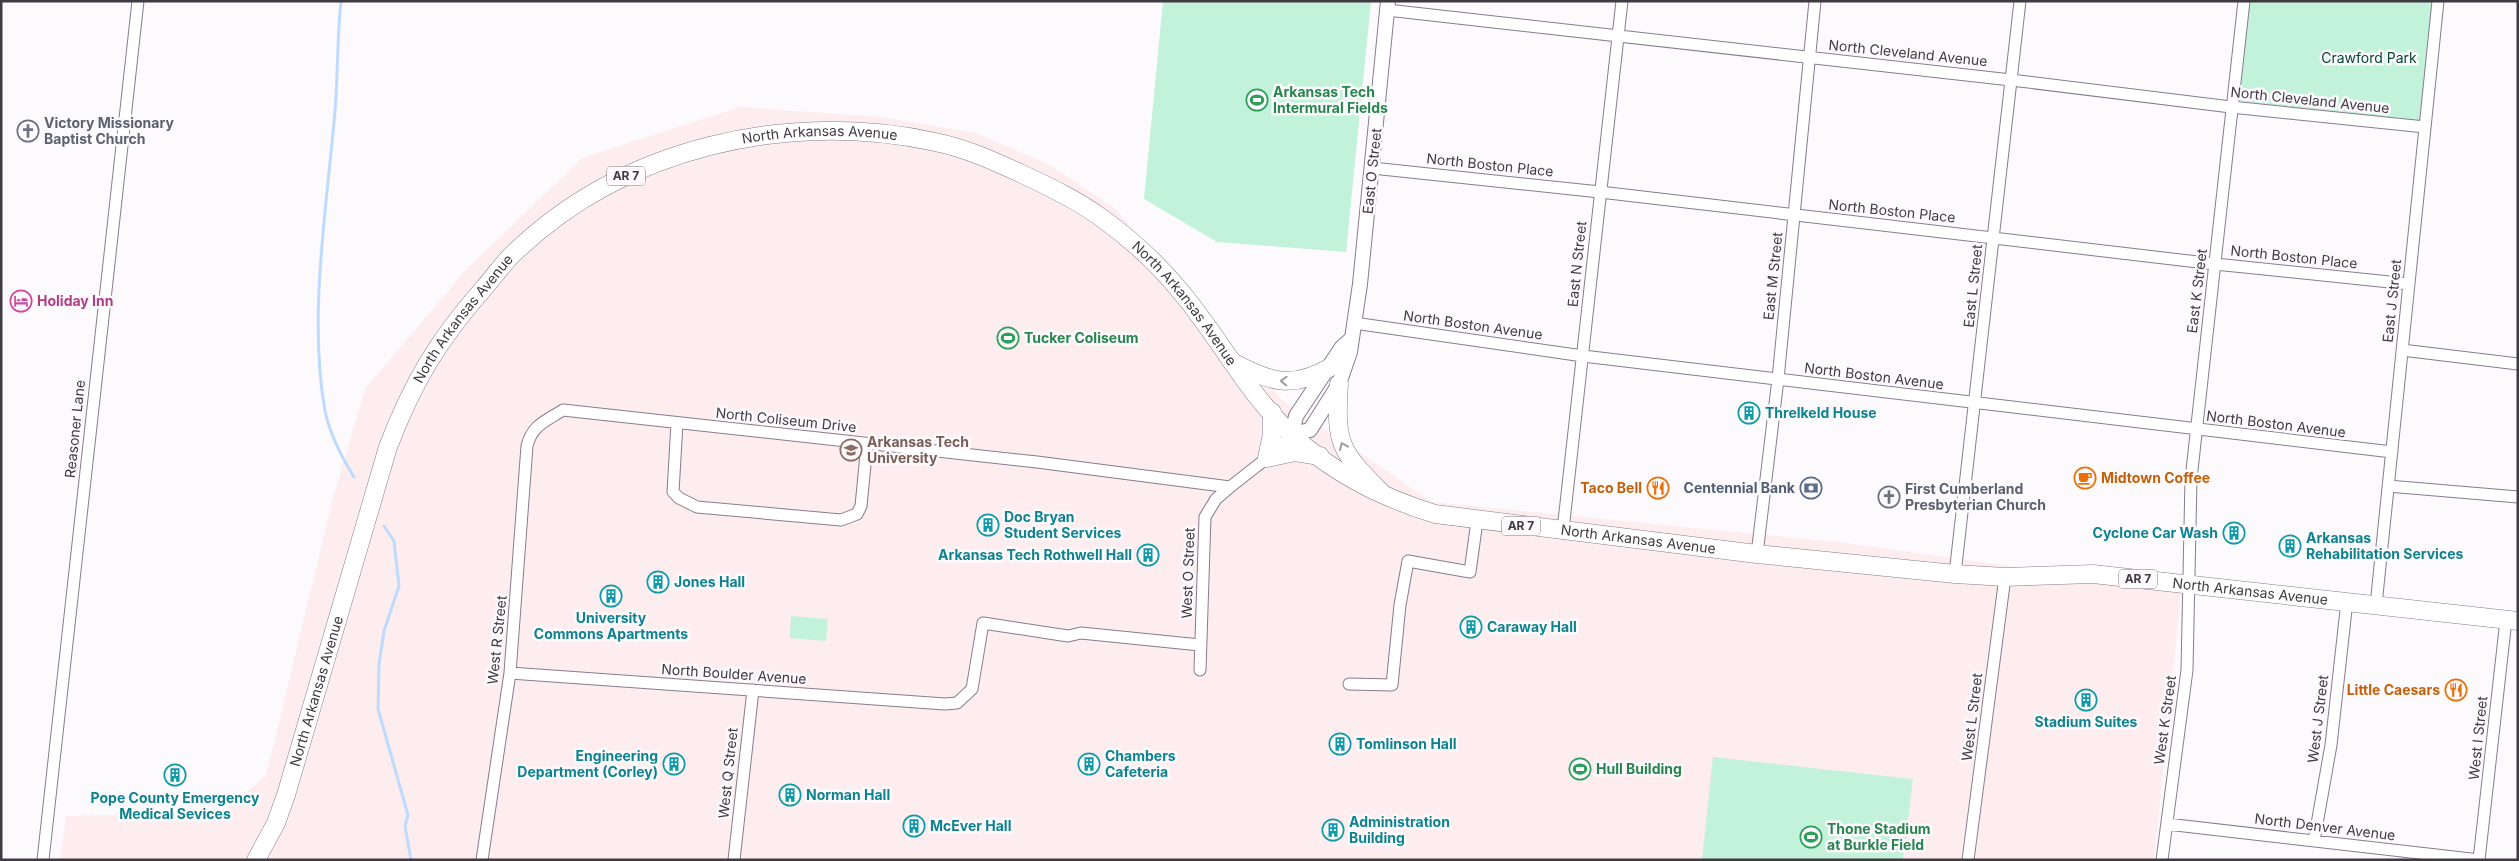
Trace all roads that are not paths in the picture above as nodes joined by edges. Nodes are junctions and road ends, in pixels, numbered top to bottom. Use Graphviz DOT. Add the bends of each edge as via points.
graph roads {
  1 [pos="138,1"];
  2 [pos="1622,1"];
  3 [pos="1815,1"];
  4 [pos="2020,1"];
  5 [pos="2244,1"];
  6 [pos="2438,1"];
  7 [pos="1388,5"];
  8 [pos="1618,35"];
  9 [pos="1809,57"];
  10 [pos="2011,80"];
  11 [pos="2232,107"];
  12 [pos="2425,127"];
  13 [pos="1372,168"];
  14 [pos="1600,192"];
  15 [pos="1795,215"];
  16 [pos="1994,238"];
  17 [pos="2215,264"];
  18 [pos="2409,284"];
  19 [pos="1354,323"];
  20 [pos="1350,340"];
  21 [pos="2402,350"];
  22 [pos="1582,356"];
  23 [pos="1232,362"];
  24 [pos="2518,364"];
  25 [pos="1329,368"];
  26 [pos="1778,379"];
  27 [pos="1339,384"];
  28 [pos="1976,403"];
  29 [pos="1272,412"];
  30 [pos="677,423"];
  31 [pos="538,424"];
  32 [pos="2196,429"];
  33 [pos="1292,434"];
  34 [pos="867,444"];
  35 [pos="2392,452"];
  36 [pos="1320,456"];
  37 [pos="1267,458"];
  38 [pos="2388,486"];
  39 [pos="1230,487"];
  40 [pos="1385,496"];
  41 [pos="2518,497"];
  42 [pos="1477,521"];
  43 [pos="1563,530"];
  44 [pos="1757,554"];
  45 [pos="1955,574"];
  46 [pos="2005,577"];
  47 [pos="2190,584"];
  48 [pos="2347,601"];
  49 [pos="2376,605"];
  50 [pos="2512,620"];
  51 [pos="1200,645"];
  52 [pos="1200,670"];
  53 [pos="510,673"];
  54 [pos="1349,684"];
  55 [pos="753,690"];
  56 [pos="2167,824"];
  57 [pos="2314,840"];
  58 [pos="43,860"];
  59 [pos="256,860"];
  60 [pos="482,860"];
  61 [pos="734,860"];
  62 [pos="1968,860"];
  63 [pos="2162,860"];
  64 [pos="2480,860"];
  1 -- 58 [label="street, Reasoner Lane"];
  2 -- 8 [label="street, East N Street"];
  3 -- 9 [label="street, East M Street"];
  4 -- 10 [label="street, East L Street"];
  5 -- 11 [label="street, East K Street"];
  6 -- 12 [label="street, East J Street"];
  7 -- 8 [label="street, North Cleveland Avenue"];
  7 -- 13 [label="street, East O Street"];
  8 -- 9 [label="street, North Cleveland Avenue"];
  8 -- 14 [label="street, East N Street"];
  9 -- 10 [label="street, North Cleveland Avenue"];
  9 -- 15 [label="street, East M Street"];
  10 -- 11 [label="street, North Cleveland Avenue"];
  10 -- 16 [label="street, East L Street"];
  11 -- 12 [label="street, North Cleveland Avenue"];
  11 -- 17 [label="street, East K Street"];
  12 -- 18 [label="street, East J Street"];
  13 -- 14 [label="street, North Boston Place"];
  13 -- 19 [label="street, East O Street"];
  14 -- 15 [label="street, North Boston Place"];
  14 -- 22 [label="street, East N Street"];
  15 -- 16 [label="street, North Boston Place"];
  15 -- 26 [label="street, East M Street"];
  16 -- 17 [label="street, North Boston Place"];
  16 -- 28 [label="street, East L Street"];
  17 -- 18 [label="street, North Boston Place"];
  17 -- 32 [label="street, East K Street"];
  18 -- 21 [label="street, East J Street"];
  19 -- 20 [label="street, East O Street"];
  19 -- 22 [label="street, North Boston Avenue"];
  20 -- 25 [label="street, East O Street"];
  20 -- 27 [label="street, East O Street" via="1350,352"];
  21 -- 24 [label="street"];
  21 -- 35 [label="street, East J Street"];
  22 -- 26 [label="street, North Boston Avenue"];
  22 -- 43 [label="street, East N Street"];
  25 -- 23 [label="main road, one-way" via="1304,380 1281,382 1264,378"];
  23 -- 29 [label="main road, North Arkansas Avenue / AR 7"];
  23 -- 59 [label="main road, North Arkansas Avenue / AR 7" via="1181,292 1151,259 1104,219 1050,187 994,161 936,142 871,132 806,131 740,137 676,156 614,181 559,217 514,253 449,328 410,392 388,447 286,795 276,823"];
  25 -- 33 [label="street, East O Street" via="1296,416"];
  26 -- 28 [label="street, North Boston Avenue"];
  26 -- 44 [label="street, East M Street"];
  27 -- 33 [label="street, East O Street" via="1310,430"];
  40 -- 27 [label="main road, one-way" via="1357,467 1342,444 1336,420"];
  28 -- 32 [label="street, North Boston Avenue"];
  28 -- 45 [label="street, East L Street"];
  29 -- 33 [label="main road, North Arkansas Avenue / AR 7"];
  29 -- 37 [label="main road"];
  30 -- 31 [label="street, North Coliseum Drive" via="563,410"];
  30 -- 34 [label="street, North Coliseum Drive"];
  30 -- 34 [label="street" via="673,492 697,507 841,520 857,514 861,506"];
  31 -- 53 [label="street, West R Street" via="527,446"];
  32 -- 35 [label="street, North Boston Avenue"];
  32 -- 47 [label="street, East K Street" via="2190,479"];
  33 -- 36 [label="main road, North Arkansas Avenue / AR 7"];
  33 -- 37 [label="street, West O Street"];
  34 -- 39 [label="street, North Coliseum Drive"];
  35 -- 38 [label="street, East J Street"];
  36 -- 37 [label="main road" via="1295,452"];
  36 -- 40 [label="main road, North Arkansas Avenue / AR 7"];
  37 -- 39 [label="street, West O Street"];
  38 -- 41 [label="street"];
  38 -- 49 [label="street, East J Street"];
  39 -- 51 [label="street, West O Street" via="1216,499 1206,518"];
  40 -- 42 [label="main road, North Arkansas Avenue / AR 7" via="1435,514"];
  42 -- 43 [label="main road, North Arkansas Avenue / AR 7"];
  42 -- 54 [label="street" via="1470,572 1408,561 1392,685"];
  43 -- 44 [label="main road, North Arkansas Avenue / AR 7"];
  44 -- 45 [label="main road, North Arkansas Avenue / AR 7"];
  45 -- 46 [label="main road, North Arkansas Avenue / AR 7"];
  46 -- 47 [label="main road, North Arkansas Avenue / AR 7" via="2093,574"];
  46 -- 62 [label="street, West L Street"];
  47 -- 48 [label="main road, North Arkansas Avenue / AR 7"];
  47 -- 56 [label="street, West K Street" via="2187,670"];
  48 -- 49 [label="main road, North Arkansas Avenue / AR 7"];
  48 -- 57 [label="street, West J Street" via="2331,745"];
  49 -- 50 [label="main road, North Arkansas Avenue / AR 7"];
  50 -- 64 [label="street, West I Street"];
  51 -- 52 [label="street, West O Street"];
  51 -- 55 [label="street, North Boulder Avenue" via="1081,633 1068,636 983,623 972,689 957,703"];
  53 -- 55 [label="street, North Boulder Avenue"];
  53 -- 60 [label="street, West R Street"];
  55 -- 61 [label="street, West Q Street"];
  56 -- 57 [label="street, North Denver Avenue"];
  56 -- 63 [label="street, West K Street"];
  57 -- 64 [label="street, North Denver Avenue"];
}
